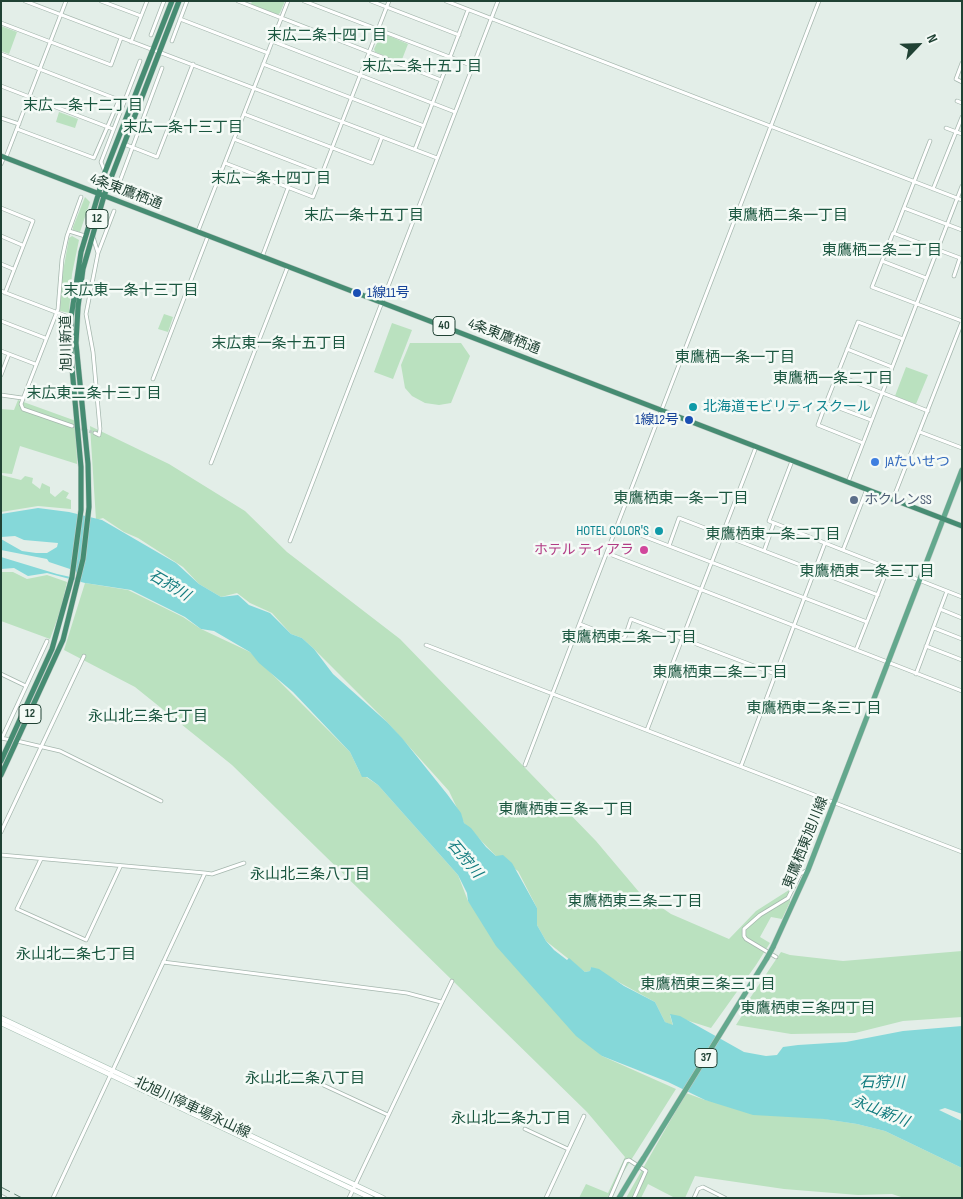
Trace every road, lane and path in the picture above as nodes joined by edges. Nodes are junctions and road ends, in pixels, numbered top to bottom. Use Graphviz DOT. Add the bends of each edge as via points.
graph roads {
  1 [pos="26,1"];
  2 [pos="66,1"];
  3 [pos="101,1"];
  4 [pos="147,1"];
  5 [pos="164,1"];
  6 [pos="172,1"];
  7 [pos="179,1"];
  8 [pos="187,1"];
  9 [pos="238,1"];
  10 [pos="288,1"];
  11 [pos="304,1"];
  12 [pos="371,1"];
  13 [pos="389,1"];
  14 [pos="446,1"];
  15 [pos="498,1"];
  16 [pos="819,1"];
  17 [pos="387,7"];
  18 [pos="468,10"];
  19 [pos="61,15"];
  20 [pos="141,16"];
  21 [pos="282,18"];
  22 [pos="172,19"];
  23 [pos="491,19"];
  24 [pos="180,20"];
  25 [pos="1,23"];
  26 [pos="155,25"];
  27 [pos="161,28"];
  28 [pos="378,30"];
  29 [pos="459,34"];
  30 [pos="151,35"];
  31 [pos="122,38"];
  32 [pos="172,41"];
  33 [pos="272,41"];
  34 [pos="50,42"];
  35 [pos="131,42"];
  36 [pos="152,50"];
  37 [pos="160,52"];
  38 [pos="369,52"];
  39 [pos="268,53"];
  40 [pos="1,54"];
  41 [pos="450,58"];
  42 [pos="140,61"];
  43 [pos="962,63"];
  44 [pos="193,64"];
  45 [pos="263,64"];
  46 [pos="473,66"];
  47 [pos="162,68"];
  48 [pos="40,69"];
  49 [pos="151,75"];
  50 [pos="360,75"];
  51 [pos="158,78"];
  52 [pos="442,80"];
  53 [pos="962,82"];
  54 [pos="1,86"];
  55 [pos="254,88"];
  56 [pos="30,97"];
  57 [pos="352,98"];
  58 [pos="957,101"];
  59 [pos="432,103"];
  60 [pos="962,103"];
  61 [pos="455,112"];
  62 [pos="244,114"];
  63 [pos="962,117"];
  64 [pos="1,118"];
  65 [pos="342,122"];
  66 [pos="424,126"];
  67 [pos="771,126"];
  68 [pos="18,127"];
  69 [pos="107,127"];
  70 [pos="946,128"];
  71 [pos="113,129"];
  72 [pos="956,132"];
  73 [pos="962,134"];
  74 [pos="382,137"];
  75 [pos="234,139"];
  76 [pos="930,141"];
  77 [pos="124,144"];
  78 [pos="132,147"];
  79 [pos="332,148"];
  80 [pos="415,150"];
  81 [pos="4,157"];
  82 [pos="437,158"];
  83 [pos="224,163"];
  84 [pos="1,164"];
  85 [pos="105,172"];
  86 [pos="322,173"];
  87 [pos="120,181"];
  88 [pos="914,181"];
  89 [pos="962,186"];
  90 [pos="288,188"];
  91 [pos="933,189"];
  92 [pos="98,194"];
  93 [pos="104,196"];
  94 [pos="81,197"];
  95 [pos="957,198"];
  96 [pos="962,200"];
  97 [pos="1,208"];
  98 [pos="904,208"];
  99 [pos="114,211"];
  100 [pos="947,224"];
  101 [pos="962,230"];
  102 [pos="69,231"];
  103 [pos="198,232"];
  104 [pos="894,233"];
  105 [pos="92,234"];
  106 [pos="1,236"];
  107 [pos="85,236"];
  108 [pos="208,236"];
  109 [pos="22,245"];
  110 [pos="937,250"];
  111 [pos="98,253"];
  112 [pos="262,257"];
  113 [pos="882,261"];
  114 [pos="1,264"];
  115 [pos="288,266"];
  116 [pos="13,268"];
  117 [pos="954,276"];
  118 [pos="926,278"];
  119 [pos="3,292"];
  120 [pos="382,303"];
  121 [pos="917,303"];
  122 [pos="56,313"];
  123 [pos="74,319"];
  124 [pos="87,319"];
  125 [pos="1,321"];
  126 [pos="962,322"];
  127 [pos="45,338"];
  128 [pos="903,339"];
  129 [pos="848,349"];
  130 [pos="1,351"];
  131 [pos="9,354"];
  132 [pos="35,364"];
  133 [pos="892,367"];
  134 [pos="1,375"];
  135 [pos="837,375"];
  136 [pos="153,379"];
  137 [pos="882,394"];
  138 [pos="1,395"];
  139 [pos="22,398"];
  140 [pos="826,404"];
  141 [pos="662,410"];
  142 [pos="928,411"];
  143 [pos="872,420"];
  144 [pos="72,426"];
  145 [pos="920,432"];
  146 [pos="94,433"];
  147 [pos="863,443"];
  148 [pos="757,446"];
  149 [pos="962,448"];
  150 [pos="793,460"];
  151 [pos="211,463"];
  152 [pos="962,470"];
  153 [pos="848,482"];
  154 [pos="867,489"];
  155 [pos="894,499"];
  156 [pos="943,519"];
  157 [pos="774,523"];
  158 [pos="617,526"];
  159 [pos="962,526"];
  160 [pos="722,535"];
  161 [pos="290,541"];
  162 [pos="824,543"];
  163 [pos="669,546"];
  164 [pos="843,550"];
  165 [pos="764,551"];
  166 [pos="607,553"];
  167 [pos="712,562"];
  168 [pos="888,568"];
  169 [pos="814,571"];
  170 [pos="919,580"];
  171 [pos="701,590"];
  172 [pos="947,591"];
  173 [pos="878,595"];
  174 [pos="961,596"];
  175 [pos="803,597"];
  176 [pos="940,610"];
  177 [pos="962,618"];
  178 [pos="867,622"];
  179 [pos="580,624"];
  180 [pos="792,626"];
  181 [pos="934,628"];
  182 [pos="682,638"];
  183 [pos="962,639"];
  184 [pos="46,641"];
  185 [pos="426,645"];
  186 [pos="926,646"];
  187 [pos="856,650"];
  188 [pos="84,656"];
  189 [pos="962,660"];
  190 [pos="888,662"];
  191 [pos="1,674"];
  192 [pos="776,674"];
  193 [pos="916,674"];
  194 [pos="26,686"];
  195 [pos="962,691"];
  196 [pos="553,693"];
  197 [pos="647,730"];
  198 [pos="2,738"];
  199 [pos="14,740"];
  200 [pos="42,745"];
  201 [pos="1,762"];
  202 [pos="525,765"];
  203 [pos="741,766"];
  204 [pos="1,775"];
  205 [pos="161,800"];
  206 [pos="835,802"];
  207 [pos="1,832"];
  208 [pos="962,852"];
  209 [pos="1,856"];
  210 [pos="41,859"];
  211 [pos="244,864"];
  212 [pos="120,867"];
  213 [pos="808,870"];
  214 [pos="205,873"];
  215 [pos="776,957"];
  216 [pos="163,962"];
  217 [pos="452,981"];
  218 [pos="441,1002"];
  219 [pos="1,1018"];
  220 [pos="1,1023"];
  221 [pos="112,1073"];
  222 [pos="321,1084"];
  223 [pos="388,1115"];
  224 [pos="584,1116"];
  225 [pos="525,1129"];
  226 [pos="568,1149"];
  227 [pos="354,1187"];
  228 [pos="53,1198"];
  229 [pos="349,1198"];
  230 [pos="371,1198"];
  231 [pos="383,1198"];
  232 [pos="546,1198"];
  233 [pos="610,1198"];
  234 [pos="619,1198"];
  235 [pos="634,1198"];
  236 [pos="694,1198"];
  237 [pos="725,1198"];
  1 -- 19 [label="street"];
  2 -- 19 [label="street"];
  3 -- 20 [label="street"];
  4 -- 20 [label="street"];
  5 -- 26 [label="street"];
  6 -- 27 [label="highway, 旭川新道 / 12"];
  7 -- 22 [label="highway, 旭川新道 / 12"];
  8 -- 24 [label="street"];
  9 -- 21 [label="street"];
  10 -- 21 [label="street"];
  11 -- 28 [label="street"];
  12 -- 17 [label="street"];
  13 -- 17 [label="street"];
  14 -- 18 [label="street"];
  15 -- 23 [label="street"];
  16 -- 67 [label="street"];
  17 -- 28 [label="street"];
  17 -- 29 [label="street"];
  18 -- 23 [label="street"];
  18 -- 29 [label="street"];
  19 -- 31 [label="street"];
  19 -- 34 [label="street"];
  20 -- 35 [label="street"];
  21 -- 33 [label="street"];
  21 -- 38 [label="street"];
  22 -- 24 [label="street"];
  22 -- 37 [label="highway, 旭川新道 / 12"];
  23 -- 46 [label="street"];
  23 -- 67 [label="street"];
  24 -- 32 [label="street"];
  24 -- 39 [label="street"];
  25 -- 34 [label="street"];
  26 -- 27 [label="street"];
  26 -- 30 [label="street"];
  27 -- 36 [label="highway, 旭川新道 / 12"];
  28 -- 38 [label="street"];
  28 -- 41 [label="street"];
  29 -- 41 [label="street"];
  31 -- 34 [label="street" via="111,66"];
  31 -- 35 [label="street"];
  33 -- 39 [label="street"];
  33 -- 50 [label="street"];
  34 -- 48 [label="street"];
  35 -- 36 [label="street"];
  36 -- 37 [label="street"];
  36 -- 85 [label="highway, 旭川新道 / 12"];
  37 -- 44 [label="street"];
  37 -- 49 [label="highway, 旭川新道 / 12"];
  38 -- 50 [label="street"];
  38 -- 52 [label="street"];
  39 -- 45 [label="street"];
  40 -- 48 [label="street"];
  41 -- 46 [label="street"];
  41 -- 52 [label="street"];
  42 -- 71 [label="street"];
  43 -- 53 [label="street" via="956,79"];
  44 -- 55 [label="street"];
  44 -- 78 [label="street" via="157,157"];
  45 -- 55 [label="street"];
  45 -- 57 [label="street"];
  46 -- 61 [label="street"];
  47 -- 51 [label="street"];
  48 -- 56 [label="street"];
  48 -- 69 [label="street" via="119,100"];
  49 -- 51 [label="street"];
  49 -- 77 [label="highway, 旭川新道 / 12"];
  50 -- 57 [label="street"];
  50 -- 59 [label="street"];
  51 -- 78 [label="street"];
  52 -- 59 [label="street"];
  54 -- 56 [label="street"];
  55 -- 62 [label="street"];
  55 -- 65 [label="street"];
  56 -- 68 [label="street"];
  56 -- 69 [label="street"];
  57 -- 65 [label="street"];
  57 -- 66 [label="street"];
  58 -- 60 [label="street"];
  59 -- 61 [label="street"];
  59 -- 66 [label="street"];
  61 -- 82 [label="street"];
  62 -- 75 [label="street"];
  62 -- 79 [label="street"];
  63 -- 72 [label="street"];
  64 -- 68 [label="street"];
  65 -- 74 [label="street"];
  65 -- 79 [label="street"];
  66 -- 80 [label="street"];
  67 -- 88 [label="street"];
  67 -- 141 [label="street"];
  68 -- 69 [label="street" via="94,158"];
  68 -- 81 [label="street"];
  69 -- 71 [label="street"];
  70 -- 72 [label="street"];
  71 -- 85 [label="street" via="101,162"];
  72 -- 73 [label="street"];
  72 -- 91 [label="street"];
  74 -- 79 [label="street" via="372,163"];
  74 -- 80 [label="street"];
  75 -- 83 [label="street"];
  75 -- 86 [label="street"];
  76 -- 88 [label="street"];
  77 -- 78 [label="street"];
  77 -- 93 [label="highway, 旭川新道 / 12"];
  78 -- 87 [label="street"];
  79 -- 86 [label="street"];
  80 -- 82 [label="street"];
  81 -- 84 [label="street"];
  81 -- 92 [label="highway, 4条東鷹栖通 / 40"];
  82 -- 120 [label="street"];
  83 -- 90 [label="street"];
  83 -- 103 [label="street"];
  85 -- 92 [label="highway, 旭川新道 / 12"];
  86 -- 90 [label="street" via="313,197"];
  88 -- 91 [label="street"];
  88 -- 98 [label="street"];
  89 -- 95 [label="street"];
  90 -- 112 [label="street"];
  91 -- 95 [label="street"];
  92 -- 93 [label="highway, 4条東鷹栖通 / 40"];
  92 -- 107 [label="highway, 旭川新道 / 12"];
  93 -- 103 [label="highway, 4条東鷹栖通 / 40"];
  93 -- 105 [label="highway, 旭川新道 / 12"];
  94 -- 102 [label="street"];
  95 -- 96 [label="street"];
  95 -- 100 [label="street"];
  97 -- 109 [label="street" via="33,221"];
  98 -- 100 [label="street"];
  98 -- 104 [label="street"];
  99 -- 111 [label="street"];
  100 -- 101 [label="street"];
  100 -- 110 [label="street"];
  102 -- 107 [label="street"];
  102 -- 122 [label="street" via="62,259"];
  103 -- 108 [label="highway, 4条東鷹栖通 / 40"];
  104 -- 110 [label="street"];
  104 -- 113 [label="street"];
  105 -- 111 [label="street"];
  105 -- 123 [label="highway, 旭川新道 / 12"];
  106 -- 109 [label="street"];
  107 -- 123 [label="highway, 旭川新道 / 12" via="75,282"];
  108 -- 112 [label="highway, 4条東鷹栖通 / 40"];
  108 -- 136 [label="street"];
  109 -- 116 [label="street"];
  110 -- 117 [label="street" via="960,258"];
  110 -- 118 [label="street"];
  111 -- 124 [label="street"];
  112 -- 115 [label="highway, 4条東鷹栖通 / 40"];
  113 -- 118 [label="street"];
  113 -- 121 [label="street" via="872,287"];
  114 -- 116 [label="street"];
  115 -- 120 [label="highway, 4条東鷹栖通 / 40"];
  115 -- 151 [label="street"];
  116 -- 119 [label="street"];
  118 -- 121 [label="street"];
  119 -- 122 [label="street"];
  120 -- 141 [label="highway, 4条東鷹栖通 / 40"];
  120 -- 161 [label="street"];
  121 -- 126 [label="street"];
  121 -- 128 [label="street"];
  122 -- 123 [label="street"];
  122 -- 127 [label="street"];
  123 -- 124 [label="street"];
  123 -- 199 [label="highway, 旭川新道 / 12" via="72,375 81,446 78,540 56,638"];
  123 -- 199 [label="highway, 旭川新道 / 12" via="87,448 89,507 85,548 63,640"];
  124 -- 146 [label="street" via="100,429 99,435"];
  125 -- 127 [label="street"];
  126 -- 142 [label="street"];
  127 -- 132 [label="street"];
  128 -- 129 [label="street" via="858,322"];
  128 -- 133 [label="street"];
  129 -- 133 [label="street"];
  129 -- 135 [label="street"];
  130 -- 131 [label="street"];
  131 -- 132 [label="street"];
  131 -- 134 [label="street"];
  132 -- 139 [label="street"];
  133 -- 137 [label="street"];
  135 -- 137 [label="street"];
  135 -- 140 [label="street"];
  137 -- 142 [label="street"];
  137 -- 143 [label="street"];
  138 -- 139 [label="street"];
  139 -- 144 [label="street" via="23,409"];
  140 -- 143 [label="street"];
  140 -- 147 [label="street" via="818,425"];
  141 -- 148 [label="highway, 4条東鷹栖通 / 40"];
  141 -- 158 [label="street"];
  142 -- 145 [label="street"];
  143 -- 147 [label="street"];
  145 -- 149 [label="street"];
  145 -- 155 [label="street"];
  147 -- 153 [label="street"];
  148 -- 150 [label="highway, 4条東鷹栖通 / 40"];
  148 -- 160 [label="street"];
  150 -- 153 [label="highway, 4条東鷹栖通 / 40"];
  150 -- 157 [label="street" via="769,521"];
  152 -- 156 [label="main road, 東鷹栖東旭川線 / 37"];
  153 -- 154 [label="highway, 4条東鷹栖通 / 40"];
  154 -- 155 [label="highway, 4条東鷹栖通 / 40"];
  154 -- 164 [label="street"];
  155 -- 156 [label="highway, 4条東鷹栖通 / 40"];
  156 -- 159 [label="highway, 40"];
  156 -- 170 [label="main road, 東鷹栖東旭川線 / 37"];
  157 -- 162 [label="street"];
  157 -- 165 [label="street"];
  158 -- 163 [label="street"];
  158 -- 166 [label="street"];
  160 -- 163 [label="street" via="679,518"];
  160 -- 165 [label="street"];
  160 -- 167 [label="street"];
  162 -- 164 [label="street"];
  162 -- 169 [label="street"];
  163 -- 167 [label="street"];
  164 -- 168 [label="street"];
  165 -- 169 [label="street"];
  166 -- 171 [label="street"];
  166 -- 179 [label="street"];
  167 -- 171 [label="street"];
  167 -- 175 [label="street"];
  168 -- 170 [label="street"];
  168 -- 173 [label="street"];
  169 -- 173 [label="street"];
  169 -- 175 [label="street"];
  170 -- 172 [label="street"];
  170 -- 190 [label="main road, 東鷹栖東旭川線 / 37"];
  171 -- 180 [label="street"];
  171 -- 182 [label="street"];
  172 -- 174 [label="street"];
  172 -- 176 [label="street"];
  173 -- 178 [label="street"];
  175 -- 178 [label="street"];
  175 -- 180 [label="street"];
  176 -- 177 [label="street"];
  176 -- 181 [label="street"];
  178 -- 187 [label="street"];
  179 -- 182 [label="street" via="620,640 625,637 632,619"];
  179 -- 196 [label="street"];
  180 -- 187 [label="street"];
  180 -- 192 [label="street"];
  181 -- 183 [label="street"];
  181 -- 186 [label="street"];
  182 -- 192 [label="street"];
  182 -- 197 [label="street"];
  184 -- 194 [label="street"];
  185 -- 196 [label="street"];
  186 -- 189 [label="street"];
  186 -- 193 [label="street"];
  187 -- 190 [label="street"];
  188 -- 200 [label="street"];
  190 -- 193 [label="street"];
  190 -- 206 [label="main road, 東鷹栖東旭川線 / 37"];
  191 -- 194 [label="street"];
  192 -- 203 [label="street"];
  193 -- 195 [label="street"];
  194 -- 198 [label="street"];
  196 -- 197 [label="street"];
  196 -- 202 [label="street"];
  197 -- 203 [label="street"];
  198 -- 199 [label="street"];
  199 -- 200 [label="street"];
  199 -- 201 [label="highway, 旭川新道 / 12"];
  199 -- 204 [label="highway, 旭川新道 / 12"];
  200 -- 205 [label="street"];
  200 -- 207 [label="street"];
  203 -- 206 [label="street"];
  206 -- 208 [label="street"];
  206 -- 213 [label="main road, 東鷹栖東旭川線 / 37"];
  209 -- 210 [label="street"];
  210 -- 212 [label="street"];
  210 -- 212 [label="street" via="17,909 86,940"];
  211 -- 214 [label="street" via="212,874"];
  212 -- 214 [label="street"];
  213 -- 215 [label="street" via="800,874 788,898 744,929 746,939"];
  213 -- 234 [label="main road, 東鷹栖東旭川線 / 37, bridge" via="767,958"];
  214 -- 216 [label="street"];
  216 -- 218 [label="street" via="407,993"];
  216 -- 221 [label="street"];
  217 -- 218 [label="street"];
  218 -- 223 [label="street"];
  219 -- 221 [label="main road, 北旭川停車場永山線"];
  220 -- 221 [label="main road, 北旭川停車場永山線"];
  221 -- 227 [label="main road, 北旭川停車場永山線"];
  221 -- 228 [label="street"];
  222 -- 223 [label="street"];
  223 -- 227 [label="street"];
  224 -- 226 [label="street"];
  225 -- 226 [label="street"];
  226 -- 232 [label="street"];
  227 -- 229 [label="street"];
  227 -- 230 [label="main road, 北旭川停車場永山線"];
  227 -- 231 [label="main road, 北旭川停車場永山線"];
  233 -- 235 [label="street" via="625,1162 629,1160 646,1171"];
  236 -- 237 [label="street" via="698,1189 703,1187"];
}
